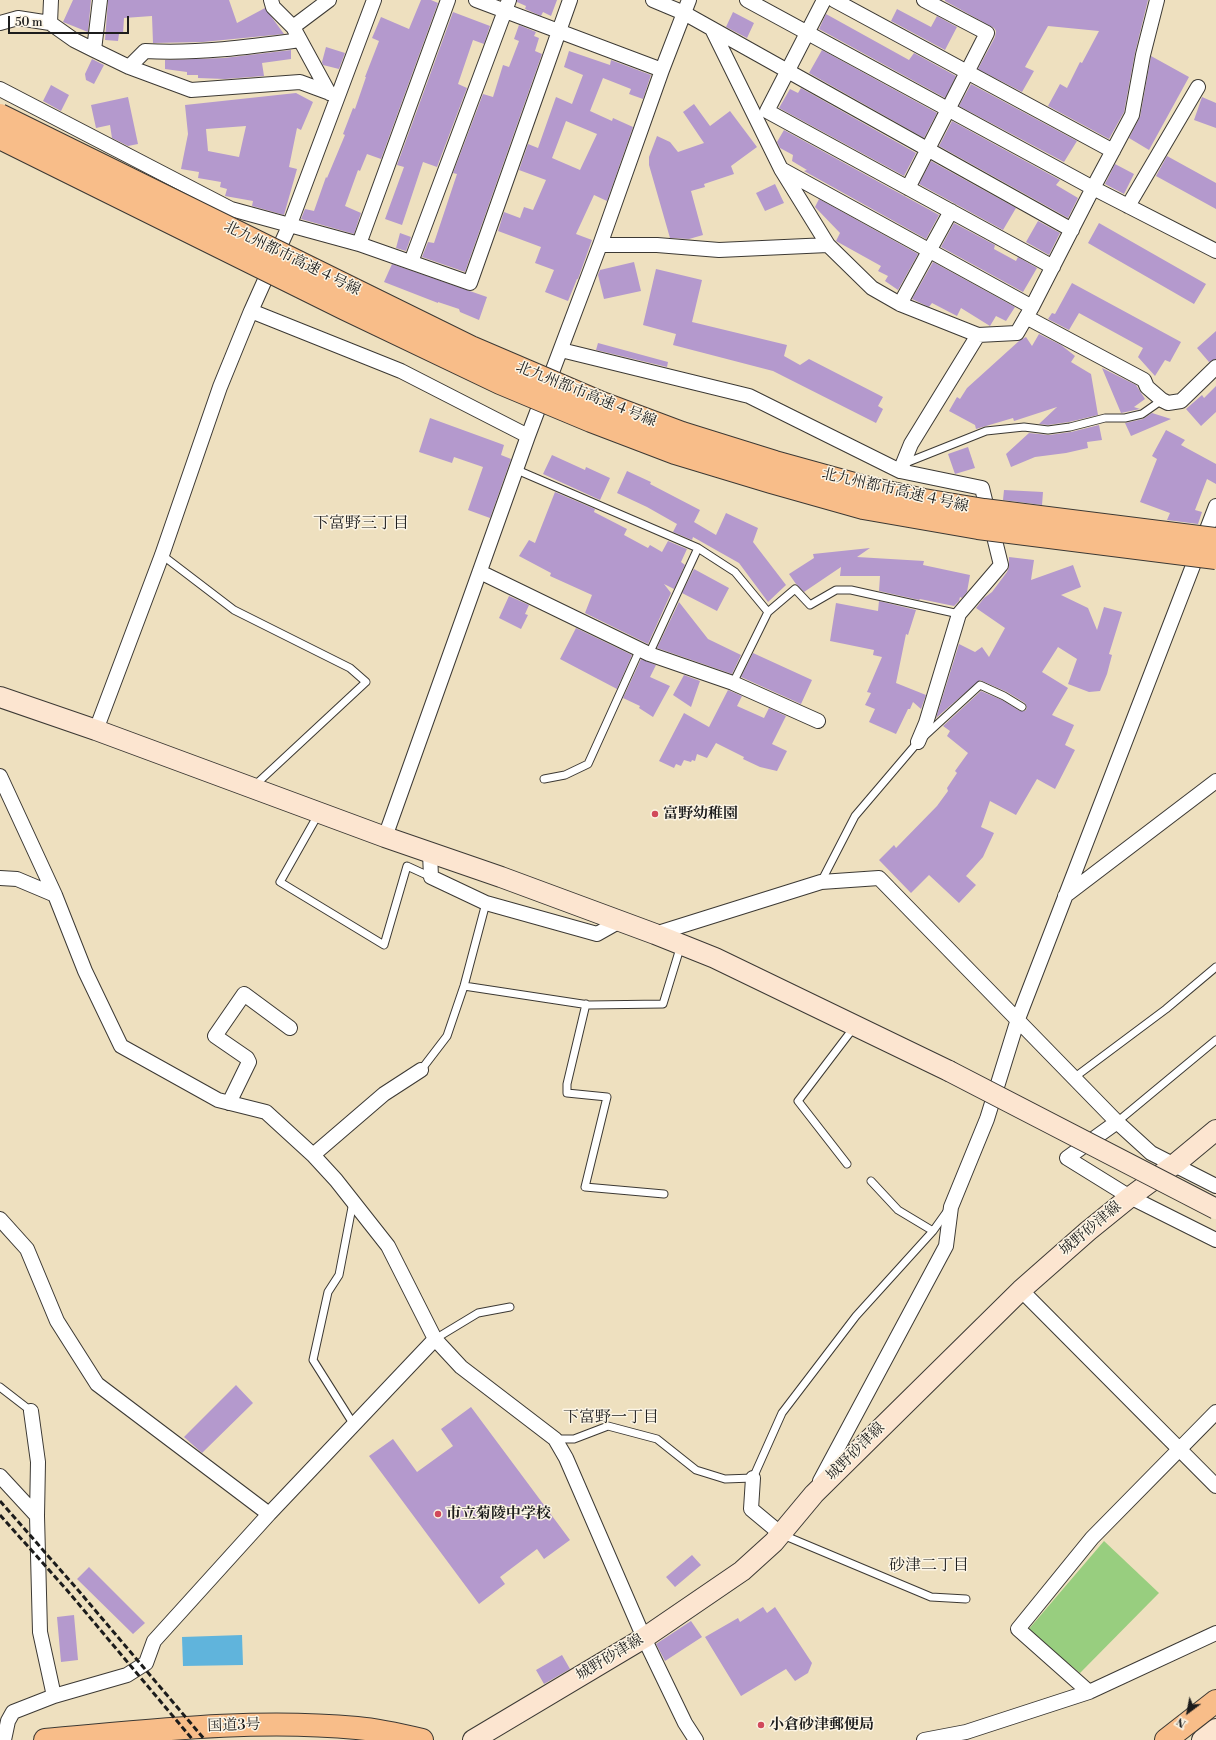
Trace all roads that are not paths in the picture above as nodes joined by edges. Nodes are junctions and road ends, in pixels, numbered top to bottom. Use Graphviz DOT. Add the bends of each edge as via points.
graph roads {
  1 [pos="51,0"];
  2 [pos="100,0"];
  3 [pos="271,0"];
  4 [pos="329,0"];
  5 [pos="374,0"];
  6 [pos="448,0"];
  7 [pos="476,0"];
  8 [pos="570,0"];
  9 [pos="653,0"];
  10 [pos="747,0"];
  11 [pos="824,0"];
  12 [pos="834,0"];
  13 [pos="924,0"];
  14 [pos="1157,0"];
  15 [pos="508,6"];
  16 [pos="686,6"];
  17 [pos="0,23"];
  18 [pos="50,23"];
  19 [pos="293,27"];
  20 [pos="712,29"];
  21 [pos="558,31"];
  22 [pos="807,33"];
  23 [pos="300,40"];
  24 [pos="94,50"];
  25 [pos="129,66"];
  26 [pos="662,70"];
  27 [pos="787,72"];
  28 [pos="967,72"];
  29 [pos="1198,87"];
  30 [pos="0,89"];
  31 [pos="333,94"];
  32 [pos="948,109"];
  33 [pos="0,115"];
  34 [pos="0,138"];
  35 [pos="928,149"];
  36 [pos="1113,151"];
  37 [pos="781,168"];
  38 [pos="908,188"];
  39 [pos="1093,188"];
  40 [pos="1128,206"];
  41 [pos="951,211"];
  42 [pos="290,224"];
  43 [pos="1072,230"];
  44 [pos="359,244"];
  45 [pos="600,245"];
  46 [pos="828,245"];
  47 [pos="929,250"];
  48 [pos="1216,251"];
  49 [pos="411,262"];
  50 [pos="1053,267"];
  51 [pos="900,304"];
  52 [pos="251,311"];
  53 [pos="1029,312"];
  54 [pos="978,335"];
  55 [pos="561,350"];
  56 [pos="1216,367"];
  57 [pos="1162,400"];
  58 [pos="528,436"];
  59 [pos="901,468"];
  60 [pos="517,470"];
  61 [pos="1216,506"];
  62 [pos="1216,539"];
  63 [pos="698,548"];
  64 [pos="162,556"];
  65 [pos="1216,558"];
  66 [pos="480,572"];
  67 [pos="768,612"];
  68 [pos="959,614"];
  69 [pos="645,651"];
  70 [pos="733,683"];
  71 [pos="0,697"];
  72 [pos="1022,707"];
  73 [pos="818,721"];
  74 [pos="96,730"];
  75 [pos="918,742"];
  76 [pos="0,776"];
  77 [pos="544,779"];
  78 [pos="1216,780"];
  79 [pos="252,788"];
  80 [pos="319,813"];
  81 [pos="385,837"];
  82 [pos="430,853"];
  83 [pos="431,877"];
  84 [pos="0,878"];
  85 [pos="820,882"];
  86 [pos="55,895"];
  87 [pos="1064,896"];
  88 [pos="486,903"];
  89 [pos="620,921"];
  90 [pos="655,934"];
  91 [pos="681,945"];
  92 [pos="1216,967"];
  93 [pos="464,986"];
  94 [pos="586,1004"];
  95 [pos="1018,1019"];
  96 [pos="855,1026"];
  97 [pos="290,1028"];
  98 [pos="1216,1040"];
  99 [pos="421,1070"];
  100 [pos="1074,1077"];
  101 [pos="229,1102"];
  102 [pos="1117,1122"];
  103 [pos="1216,1130"];
  104 [pos="313,1155"];
  105 [pos="847,1164"];
  106 [pos="1175,1164"];
  107 [pos="871,1181"];
  108 [pos="1216,1186"];
  109 [pos="664,1194"];
  110 [pos="1130,1197"];
  111 [pos="353,1202"];
  112 [pos="951,1207"];
  113 [pos="1216,1209"];
  114 [pos="0,1219"];
  115 [pos="933,1230"];
  116 [pos="1216,1240"];
  117 [pos="1020,1290"];
  118 [pos="510,1307"];
  119 [pos="435,1339"];
  120 [pos="0,1387"];
  121 [pos="30,1411"];
  122 [pos="1216,1412"];
  123 [pos="354,1425"];
  124 [pos="555,1439"];
  125 [pos="1179,1449"];
  126 [pos="0,1476"];
  127 [pos="753,1478"];
  128 [pos="1216,1486"];
  129 [pos="814,1494"];
  130 [pos="269,1514"];
  131 [pos="37,1516"];
  132 [pos="781,1534"];
  133 [pos="966,1599"];
  134 [pos="1216,1633"];
  135 [pos="644,1638"];
  136 [pos="1089,1692"];
  137 [pos="54,1696"];
  138 [pos="1216,1701"];
  139 [pos="1216,1729"];
  140 [pos="4,1740"];
  141 [pos="45,1740"];
  142 [pos="422,1740"];
  143 [pos="473,1740"];
  144 [pos="696,1740"];
  145 [pos="924,1740"];
  146 [pos="1166,1740"];
  147 [pos="1202,1740"];
  1 -- 18 [label="street"];
  2 -- 24 [label="street"];
  3 -- 19 [label="street" via="273,7"];
  4 -- 19 [label="street"];
  5 -- 31 [label="street"];
  6 -- 44 [label="street"];
  7 -- 15 [label="street"];
  8 -- 21 [label="street"];
  9 -- 16 [label="street"];
  10 -- 22 [label="street"];
  11 -- 22 [label="street"];
  12 -- 28 [label="street"];
  13 -- 28 [label="street" via="987,33"];
  14 -- 36 [label="street" via="1132,115"];
  15 -- 21 [label="street"];
  15 -- 49 [label="street"];
  16 -- 20 [label="street"];
  16 -- 26 [label="street"];
  17 -- 18 [label="street" via="18,18"];
  18 -- 24 [label="street"];
  19 -- 23 [label="street"];
  20 -- 27 [label="street"];
  20 -- 37 [label="street"];
  21 -- 26 [label="street"];
  21 -- 49 [label="street" via="470,282"];
  22 -- 27 [label="street"];
  22 -- 32 [label="street"];
  23 -- 25 [label="street" via="178,53 145,51"];
  23 -- 31 [label="street"];
  24 -- 25 [label="street"];
  25 -- 31 [label="street" via="192,90 300,82"];
  26 -- 45 [label="street"];
  27 -- 35 [label="street"];
  27 -- 38 [label="street" via="767,111"];
  28 -- 32 [label="street"];
  28 -- 36 [label="street"];
  29 -- 40 [label="street"];
  30 -- 42 [label="street" via="231,208"];
  31 -- 42 [label="street"];
  32 -- 35 [label="street"];
  32 -- 39 [label="street"];
  33 -- 62 [label="highway, 北九州都市高速４号線, bridge" via="478,350 602,403 682,432 775,462 924,500"];
  34 -- 65 [label="highway, 北九州都市高速４号線, bridge" via="500,383 675,453 870,509 978,528"];
  35 -- 38 [label="street"];
  35 -- 43 [label="street"];
  36 -- 39 [label="street"];
  37 -- 46 [label="street"];
  37 -- 47 [label="street"];
  38 -- 41 [label="street"];
  39 -- 40 [label="street"];
  39 -- 43 [label="street"];
  40 -- 48 [label="street"];
  41 -- 47 [label="street"];
  41 -- 50 [label="street"];
  42 -- 44 [label="street"];
  42 -- 52 [label="street"];
  43 -- 50 [label="street"];
  44 -- 49 [label="street"];
  45 -- 46 [label="street" via="657,245 719,250"];
  45 -- 55 [label="street"];
  46 -- 51 [label="street" via="872,288"];
  47 -- 51 [label="street"];
  47 -- 53 [label="street"];
  50 -- 53 [label="street"];
  51 -- 54 [label="street"];
  52 -- 58 [label="street" via="401,370"];
  52 -- 64 [label="street" via="220,387"];
  53 -- 54 [label="street" via="1017,333"];
  53 -- 57 [label="street" via="1144,380 1147,387"];
  54 -- 59 [label="street" via="911,444"];
  55 -- 58 [label="street"];
  55 -- 59 [label="street" via="749,396"];
  56 -- 57 [label="street" via="1181,401 1168,403"];
  57 -- 59 [label="lane" via="1142,414 1125,418 1106,418 1048,430 1024,427 986,431"];
  58 -- 60 [label="street"];
  59 -- 68 [label="street" via="982,488 1001,565"];
  60 -- 63 [label="lane"];
  60 -- 66 [label="street"];
  61 -- 87 [label="street"];
  63 -- 67 [label="lane" via="735,572"];
  63 -- 69 [label="lane"];
  64 -- 74 [label="street"];
  64 -- 79 [label="lane" via="234,610 350,668 366,682"];
  66 -- 69 [label="street"];
  66 -- 81 [label="street"];
  67 -- 68 [label="lane" via="795,589 810,605 836,590 851,590"];
  67 -- 70 [label="lane"];
  68 -- 75 [label="street"];
  69 -- 70 [label="street"];
  69 -- 77 [label="lane" via="588,764 564,775"];
  70 -- 73 [label="street"];
  71 -- 74 [label="street"];
  72 -- 75 [label="lane" via="980,685"];
  74 -- 79 [label="street"];
  75 -- 85 [label="lane" via="855,816"];
  76 -- 86 [label="street"];
  78 -- 87 [label="street"];
  79 -- 80 [label="street"];
  80 -- 81 [label="street"];
  80 -- 83 [label="lane" via="280,882 384,945 407,866"];
  81 -- 82 [label="street"];
  82 -- 83 [label="street"];
  82 -- 89 [label="street"];
  83 -- 88 [label="street"];
  84 -- 86 [label="street" via="17,879"];
  85 -- 90 [label="street"];
  85 -- 95 [label="street" via="879,878"];
  86 -- 101 [label="street" via="84,971 121,1046 218,1100"];
  87 -- 95 [label="street"];
  88 -- 89 [label="street" via="597,934"];
  88 -- 93 [label="lane"];
  89 -- 90 [label="street"];
  90 -- 91 [label="street"];
  91 -- 94 [label="lane" via="663,1004"];
  91 -- 96 [label="street" via="715,958"];
  92 -- 100 [label="lane" via="1166,1009"];
  93 -- 94 [label="lane"];
  93 -- 99 [label="lane" via="446,1036"];
  94 -- 109 [label="lane" via="567,1092 607,1097 585,1187"];
  95 -- 100 [label="street"];
  95 -- 112 [label="street" via="987,1119"];
  96 -- 105 [label="lane" via="798,1101"];
  96 -- 113 [label="street, bridge" via="949,1071"];
  97 -- 101 [label="street" via="244,994 215,1036 249,1062"];
  98 -- 102 [label="lane"];
  99 -- 104 [label="street" via="384,1094"];
  100 -- 102 [label="street"];
  101 -- 104 [label="street" via="266,1112"];
  102 -- 106 [label="street" via="1151,1153"];
  102 -- 110 [label="street" via="1068,1158"];
  103 -- 106 [label="street, 城野砂津線"];
  104 -- 111 [label="street"];
  106 -- 108 [label="street"];
  106 -- 110 [label="street, 城野砂津線"];
  107 -- 115 [label="lane" via="898,1210"];
  110 -- 116 [label="street"];
  110 -- 117 [label="street, 城野砂津線"];
  111 -- 119 [label="street" via="388,1246"];
  111 -- 123 [label="lane" via="339,1274 328,1292 313,1360"];
  112 -- 115 [label="lane"];
  112 -- 129 [label="street" via="946,1246"];
  114 -- 130 [label="street" via="27,1249 57,1321 97,1384"];
  115 -- 127 [label="lane" via="856,1316 782,1413"];
  117 -- 125 [label="street"];
  117 -- 129 [label="street, 城野砂津線"];
  118 -- 119 [label="lane" via="478,1313"];
  119 -- 123 [label="street"];
  119 -- 124 [label="street" via="461,1368"];
  120 -- 121 [label="lane"];
  121 -- 131 [label="street" via="38,1462"];
  122 -- 125 [label="street"];
  123 -- 130 [label="street"];
  124 -- 127 [label="lane" via="574,1439 608,1426 657,1439 696,1470 725,1479"];
  124 -- 135 [label="street" via="566,1458"];
  125 -- 128 [label="street"];
  125 -- 136 [label="street" via="1092,1538 1018,1629"];
  126 -- 131 [label="street"];
  127 -- 132 [label="street" via="751,1509"];
  129 -- 132 [label="street, 城野砂津線"];
  130 -- 137 [label="street" via="154,1641 146,1663 127,1674"];
  131 -- 137 [label="street" via="40,1632"];
  132 -- 133 [label="lane" via="931,1597"];
  132 -- 135 [label="street, 城野砂津線" via="742,1571"];
  134 -- 136 [label="street"];
  135 -- 143 [label="street, 城野砂津線"];
  135 -- 144 [label="street" via="685,1723"];
  136 -- 145 [label="street" via="966,1732"];
  137 -- 140 [label="street" via="13,1712 8,1721"];
  138 -- 146 [label="highway"];
  139 -- 147 [label="street"];
  141 -- 142 [label="highway, 国道3号" via="151,1730 278,1724 358,1728"];
}
